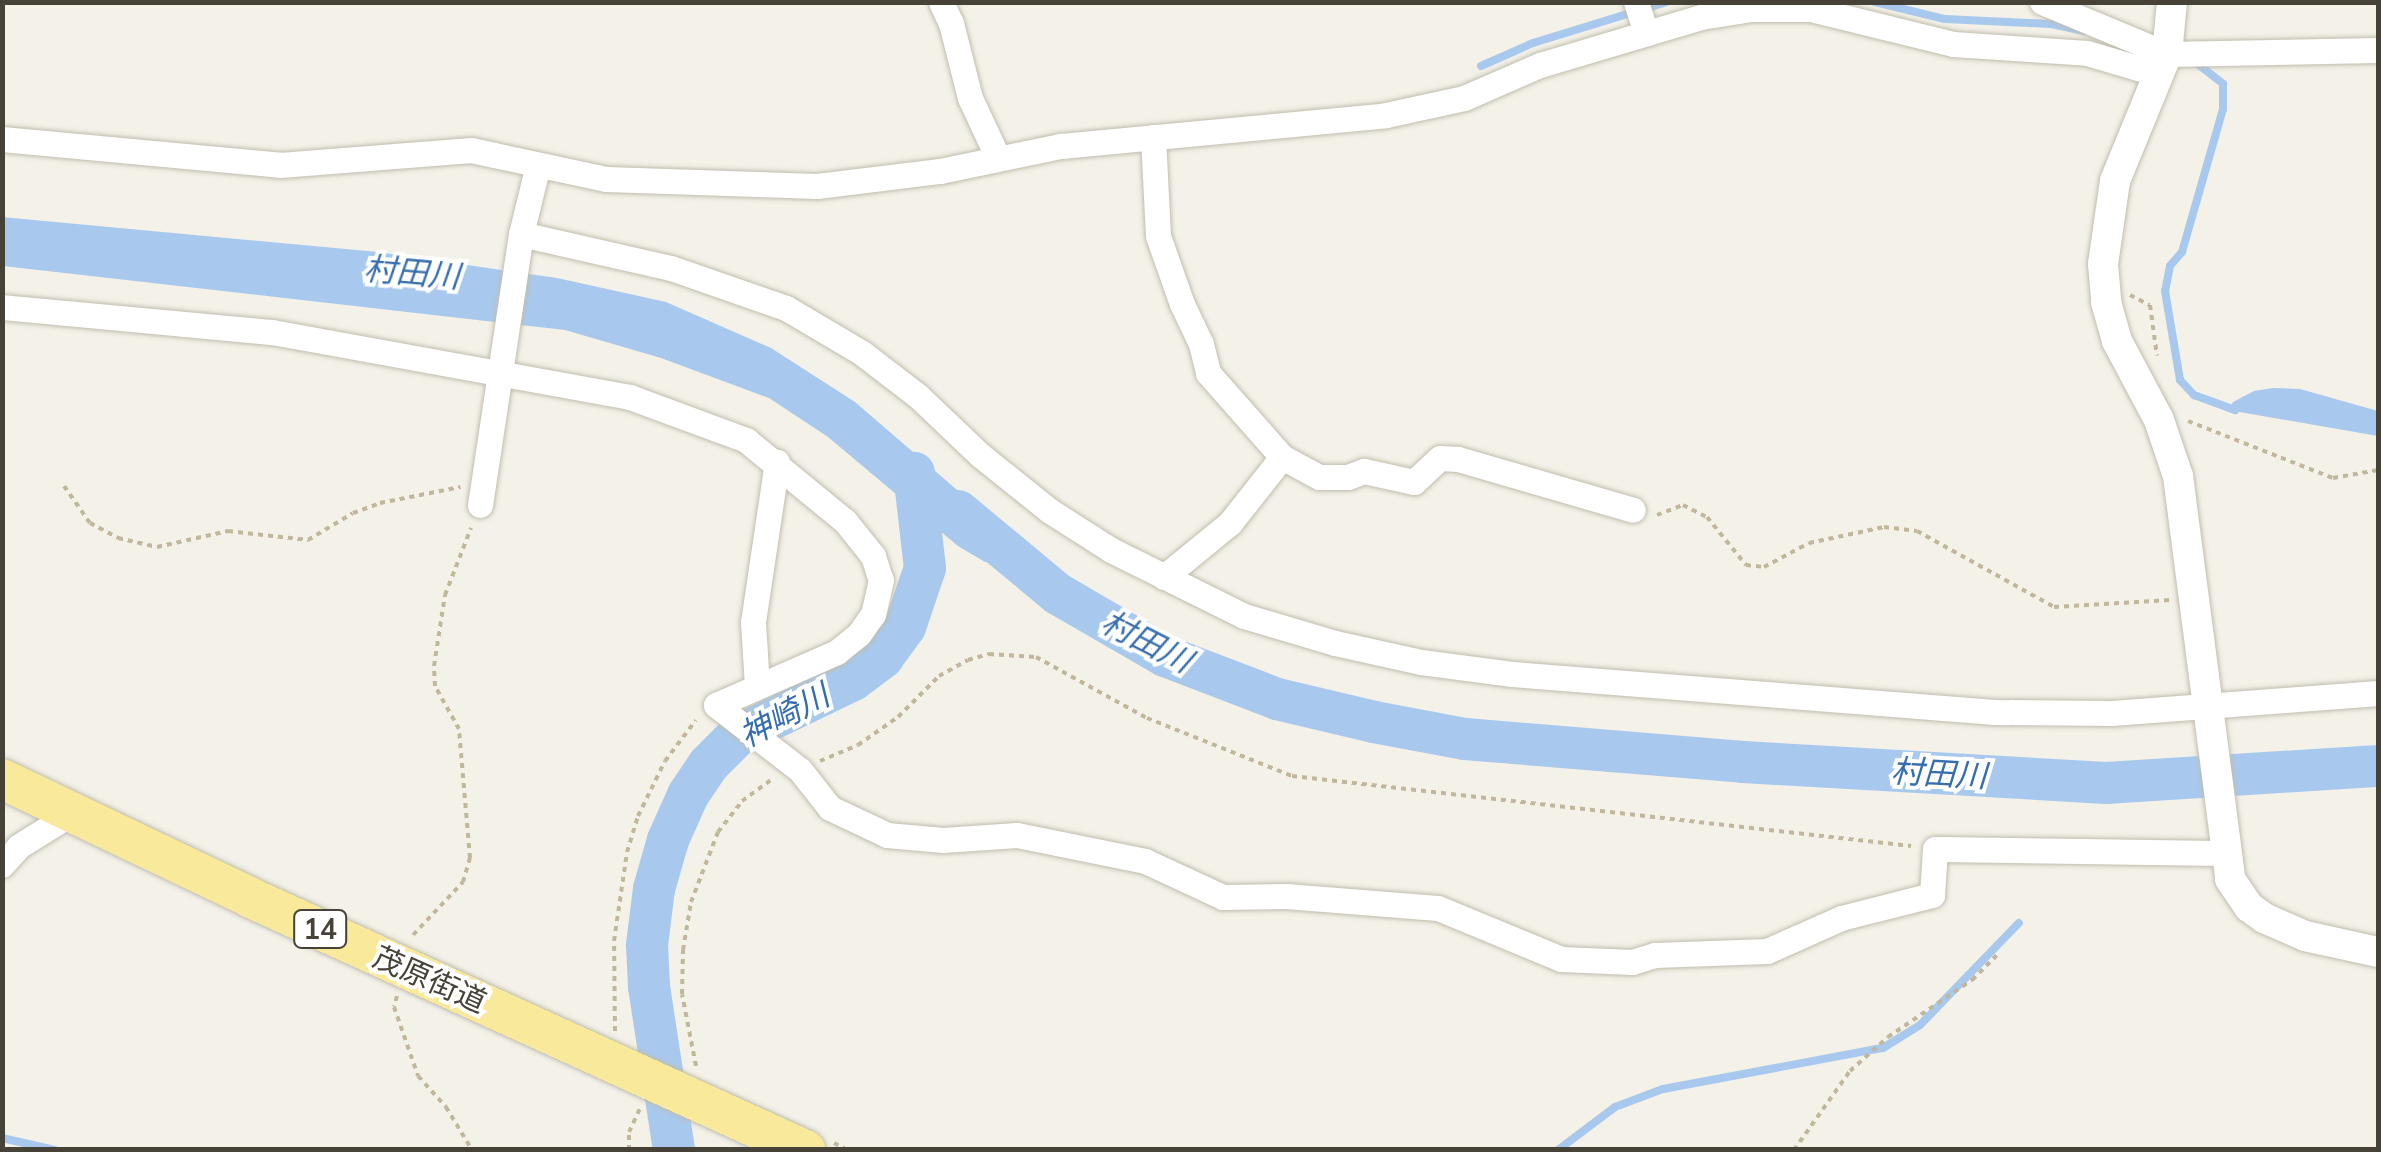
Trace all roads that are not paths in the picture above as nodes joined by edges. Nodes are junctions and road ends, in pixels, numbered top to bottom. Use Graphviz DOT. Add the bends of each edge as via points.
graph roads {
  1 [pos="940,2"];
  2 [pos="1636,2"];
  3 [pos="2042,2"];
  4 [pos="2172,2"];
  5 [pos="1646,33"];
  6 [pos="2378,50"];
  7 [pos="2163,64"];
  8 [pos="1154,137"];
  9 [pos="2,139"];
  10 [pos="998,158"];
  11 [pos="538,164"];
  12 [pos="521,234"];
  13 [pos="2,307"];
  14 [pos="498,373"];
  15 [pos="1282,457"];
  16 [pos="777,462"];
  17 [pos="480,505"];
  18 [pos="1633,510"];
  19 [pos="1164,577"];
  20 [pos="758,686"];
  21 [pos="2378,693"];
  22 [pos="2205,705"];
  23 [pos="2,778"];
  24 [pos="72,813"];
  25 [pos="2225,853"];
  26 [pos="2,865"];
  27 [pos="2378,952"];
  28 [pos="805,1150"];
  1 -- 10 [label="street" via="970,98"];
  2 -- 5 [label="street"];
  3 -- 7 [label="street"];
  4 -- 7 [label="street"];
  5 -- 7 [label="street" via="1751,9 1811,9 1953,44 2048,47"];
  5 -- 8 [label="street" via="1540,65 1464,98 1386,114"];
  6 -- 7 [label="street"];
  7 -- 22 [label="street" via="2115,181 2103,264 2117,341 2172,450"];
  8 -- 10 [label="street"];
  8 -- 15 [label="street" via="1158,236 1208,373"];
  9 -- 11 [label="street" via="280,165 456,150"];
  10 -- 11 [label="street" via="817,186 606,180"];
  11 -- 12 [label="street"];
  12 -- 14 [label="street"];
  12 -- 19 [label="street" via="671,268 786,308 918,396 1050,511"];
  13 -- 14 [label="street" via="272,332"];
  14 -- 16 [label="street" via="630,397 746,440"];
  14 -- 17 [label="street"];
  15 -- 18 [label="street" via="1319,477 1364,471 1414,482 1440,458 1458,459"];
  15 -- 19 [label="street" via="1230,523"];
  16 -- 20 [label="street" via="754,622"];
  16 -- 20 [label="street" via="861,538 881,580 860,634 838,652"];
  19 -- 22 [label="street" via="1244,616 1335,643 1512,674 1995,712"];
  20 -- 25 [label="street" via="716,706 800,770 830,808 887,835 1017,835 1145,861 1222,897 1438,908 1532,950 1574,960 1767,951 1841,918 1932,895 1935,849"];
  21 -- 22 [label="street"];
  22 -- 25 [label="street"];
  23 -- 24 [label="main road, 茂原街道 / 14"];
  24 -- 26 [label="street" via="19,846"];
  24 -- 28 [label="main road, 茂原街道 / 14"];
  25 -- 27 [label="street" via="2238,894 2264,918 2305,936"];
}
